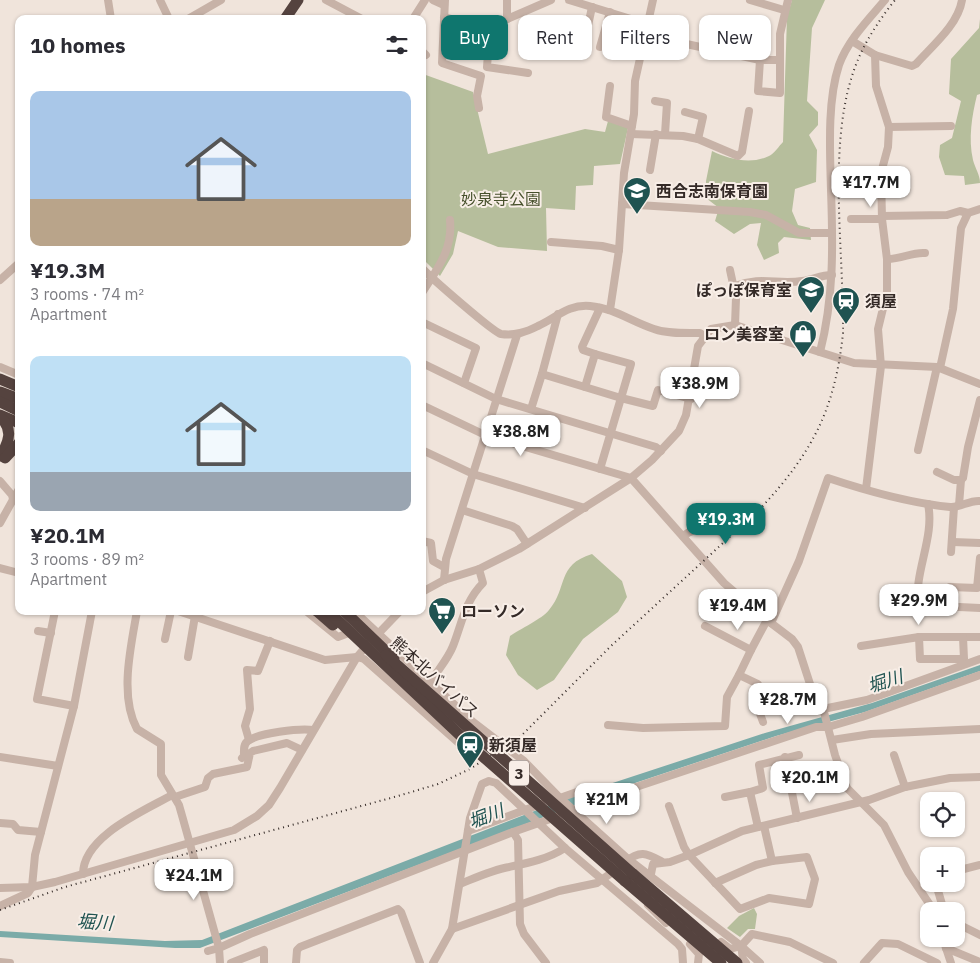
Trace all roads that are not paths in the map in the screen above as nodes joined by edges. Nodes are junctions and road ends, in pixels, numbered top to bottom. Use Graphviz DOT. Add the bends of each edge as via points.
graph roads {
  1 [pos="108,0"];
  2 [pos="160,0"];
  3 [pos="220,0"];
  4 [pos="298,0"];
  5 [pos="326,0"];
  6 [pos="426,0"];
  7 [pos="433,0"];
  8 [pos="507,0"];
  9 [pos="551,0"];
  10 [pos="569,0"];
  11 [pos="653,0"];
  12 [pos="750,0"];
  13 [pos="788,0"];
  14 [pos="885,0"];
  15 [pos="962,0"];
  16 [pos="578,1"];
  17 [pos="444,3"];
  18 [pos="539,3"];
  19 [pos="592,6"];
  20 [pos="784,10"];
  21 [pos="610,12"];
  22 [pos="110,15"];
  23 [pos="167,15"];
  24 [pos="195,15"];
  25 [pos="288,15"];
  26 [pos="354,15"];
  27 [pos="416,15"];
  28 [pos="507,15"];
  29 [pos="590,15"];
  30 [pos="619,15"];
  31 [pos="649,15"];
  32 [pos="508,18"];
  33 [pos="852,41"];
  34 [pos="600,47"];
  35 [pos="875,55"];
  36 [pos="442,60"];
  37 [pos="488,60"];
  38 [pos="639,60"];
  39 [pos="760,60"];
  40 [pos="771,60"];
  41 [pos="780,60"];
  42 [pos="528,73"];
  43 [pos="610,86"];
  44 [pos="655,101"];
  45 [pos="479,108"];
  46 [pos="749,111"];
  47 [pos="685,112"];
  48 [pos="952,126"];
  49 [pos="889,127"];
  50 [pos="631,130"];
  51 [pos="656,134"];
  52 [pos="665,134"];
  53 [pos="698,139"];
  54 [pos="650,170"];
  55 [pos="622,204"];
  56 [pos="980,209"];
  57 [pos="968,213"];
  58 [pos="882,217"];
  59 [pos="851,219"];
  60 [pos="450,220"];
  61 [pos="832,233"];
  62 [pos="551,242"];
  63 [pos="619,250"];
  64 [pos="925,253"];
  65 [pos="887,259"];
  66 [pos="15,267"];
  67 [pos="730,270"];
  68 [pos="426,272"];
  69 [pos="832,275"];
  70 [pos="431,278"];
  71 [pos="0,280"];
  72 [pos="426,286"];
  73 [pos="735,286"];
  74 [pos="600,308"];
  75 [pos="610,310"];
  76 [pos="558,314"];
  77 [pos="426,324"];
  78 [pos="735,325"];
  79 [pos="517,335"];
  80 [pos="704,336"];
  81 [pos="820,352"];
  82 [pos="595,354"];
  83 [pos="426,365"];
  84 [pos="881,366"];
  85 [pos="0,367"];
  86 [pos="938,368"];
  87 [pos="15,373"];
  88 [pos="542,374"];
  89 [pos="0,379"];
  90 [pos="464,383"];
  91 [pos="980,384"];
  92 [pos="15,385"];
  93 [pos="585,387"];
  94 [pos="0,392"];
  95 [pos="622,398"];
  96 [pos="496,399"];
  97 [pos="690,399"];
  98 [pos="980,400"];
  99 [pos="0,402"];
  100 [pos="15,404"];
  101 [pos="15,406"];
  102 [pos="426,407"];
  103 [pos="530,409"];
  104 [pos="0,416"];
  105 [pos="15,422"];
  106 [pos="611,433"];
  107 [pos="485,434"];
  108 [pos="15,447"];
  109 [pos="918,450"];
  110 [pos="661,451"];
  111 [pos="426,452"];
  112 [pos="0,456"];
  113 [pos="0,463"];
  114 [pos="600,469"];
  115 [pos="938,472"];
  116 [pos="473,474"];
  117 [pos="631,478"];
  118 [pos="961,480"];
  119 [pos="0,481"];
  120 [pos="866,489"];
  121 [pos="15,496"];
  122 [pos="13,499"];
  123 [pos="980,501"];
  124 [pos="928,504"];
  125 [pos="957,506"];
  126 [pos="585,508"];
  127 [pos="462,510"];
  128 [pos="743,512"];
  129 [pos="0,523"];
  130 [pos="683,536"];
  131 [pos="426,542"];
  132 [pos="953,542"];
  133 [pos="980,543"];
  134 [pos="527,544"];
  135 [pos="951,552"];
  136 [pos="980,558"];
  137 [pos="444,567"];
  138 [pos="0,568"];
  139 [pos="479,569"];
  140 [pos="15,572"];
  141 [pos="444,580"];
  142 [pos="426,590"];
  143 [pos="950,606"];
  144 [pos="980,608"];
  145 [pos="54,615"];
  146 [pos="91,615"];
  147 [pos="136,615"];
  148 [pos="170,615"];
  149 [pos="192,615"];
  150 [pos="311,615"];
  151 [pos="322,615"];
  152 [pos="332,615"];
  153 [pos="343,615"];
  154 [pos="356,615"];
  155 [pos="357,615"];
  156 [pos="396,615"];
  157 [pos="195,616"];
  158 [pos="769,622"];
  159 [pos="369,624"];
  160 [pos="705,626"];
  161 [pos="38,631"];
  162 [pos="51,633"];
  163 [pos="379,633"];
  164 [pos="919,637"];
  165 [pos="964,637"];
  166 [pos="980,637"];
  167 [pos="166,640"];
  168 [pos="270,641"];
  169 [pos="861,646"];
  170 [pos="751,650"];
  171 [pos="188,657"];
  172 [pos="357,657"];
  173 [pos="980,659"];
  174 [pos="406,672"];
  175 [pos="739,675"];
  176 [pos="980,675"];
  177 [pos="430,683"];
  178 [pos="410,688"];
  179 [pos="74,706"];
  180 [pos="823,711"];
  181 [pos="763,722"];
  182 [pos="608,725"];
  183 [pos="828,726"];
  184 [pos="483,729"];
  185 [pos="980,729"];
  186 [pos="313,730"];
  187 [pos="249,740"];
  188 [pos="832,740"];
  189 [pos="302,750"];
  190 [pos="799,755"];
  191 [pos="894,755"];
  192 [pos="0,757"];
  193 [pos="785,757"];
  194 [pos="242,758"];
  195 [pos="58,766"];
  196 [pos="542,777"];
  197 [pos="980,777"];
  198 [pos="591,787"];
  199 [pos="905,787"];
  200 [pos="750,792"];
  201 [pos="174,796"];
  202 [pos="725,797"];
  203 [pos="560,798"];
  204 [pos="517,802"];
  205 [pos="862,802"];
  206 [pos="669,806"];
  207 [pos="572,809"];
  208 [pos="525,810"];
  209 [pos="797,818"];
  210 [pos="536,822"];
  211 [pos="0,823"];
  212 [pos="761,826"];
  213 [pos="41,832"];
  214 [pos="468,832"];
  215 [pos="513,832"];
  216 [pos="190,843"];
  217 [pos="565,848"];
  218 [pos="465,850"];
  219 [pos="689,856"];
  220 [pos="628,859"];
  221 [pos="661,861"];
  222 [pos="772,861"];
  223 [pos="980,865"];
  224 [pos="519,866"];
  225 [pos="965,869"];
  226 [pos="83,874"];
  227 [pos="629,878"];
  228 [pos="603,880"];
  229 [pos="643,882"];
  230 [pos="715,883"];
  231 [pos="460,884"];
  232 [pos="32,886"];
  233 [pos="0,888"];
  234 [pos="928,902"];
  235 [pos="518,905"];
  236 [pos="0,906"];
  237 [pos="965,928"];
  238 [pos="452,929"];
  239 [pos="980,935"];
  240 [pos="741,946"];
  241 [pos="218,947"];
  242 [pos="946,948"];
  243 [pos="208,951"];
  244 [pos="0,962"];
  245 [pos="980,962"];
  246 [pos="10,963"];
  247 [pos="220,963"];
  248 [pos="231,963"];
  249 [pos="264,963"];
  250 [pos="296,963"];
  251 [pos="418,963"];
  252 [pos="433,963"];
  253 [pos="546,963"];
  254 [pos="683,963"];
  255 [pos="698,963"];
  256 [pos="721,963"];
  257 [pos="737,963"];
  258 [pos="746,963"];
  259 [pos="760,963"];
  260 [pos="834,963"];
  261 [pos="864,963"];
  262 [pos="937,963"];
  263 [pos="951,963"];
  1 -- 22 [label="street"];
  2 -- 23 [label="street"];
  3 -- 24 [label="street"];
  4 -- 25 [label="highway"];
  5 -- 26 [label="street"];
  6 -- 27 [label="street"];
  7 -- 17 [label="street"];
  8 -- 28 [label="street"];
  9 -- 18 [label="street"];
  10 -- 16 [label="street"];
  11 -- 31 [label="street"];
  12 -- 20 [label="street"];
  13 -- 20 [label="street"];
  14 -- 33 [label="street"];
  15 -- 35 [label="street" via="958,14 948,28 916,64 903,65"];
  16 -- 19 [label="street"];
  18 -- 32 [label="street"];
  19 -- 21 [label="street"];
  19 -- 29 [label="street"];
  20 -- 41 [label="street"];
  21 -- 30 [label="street"];
  21 -- 34 [label="street"];
  33 -- 35 [label="street"];
  33 -- 61 [label="street" via="839,64 834,88 830,152"];
  35 -- 49 [label="street" via="876,86"];
  36 -- 45 [label="street" via="442,63 482,76 477,96"];
  37 -- 42 [label="street" via="487,67"];
  38 -- 50 [label="street"];
  39 -- 41 [label="street" via="758,91 780,93"];
  40 -- 41 [label="street"];
  43 -- 50 [label="street" via="606,116"];
  44 -- 52 [label="street" via="667,103"];
  46 -- 53 [label="street" via="742,152 738,156"];
  47 -- 53 [label="street" via="703,117"];
  48 -- 49 [label="street"];
  49 -- 58 [label="street" via="881,173"];
  50 -- 51 [label="street"];
  50 -- 55 [label="street"];
  51 -- 52 [label="street"];
  51 -- 54 [label="street"];
  52 -- 53 [label="street"];
  55 -- 61 [label="street" via="750,212 766,216 799,233"];
  55 -- 63 [label="street"];
  56 -- 57 [label="street"];
  57 -- 58 [label="street"];
  57 -- 86 [label="street" via="961,228 953,309"];
  58 -- 59 [label="street"];
  58 -- 65 [label="street"];
  60 -- 70 [label="street" via="452,235 449,245"];
  61 -- 69 [label="street"];
  62 -- 63 [label="street"];
  63 -- 75 [label="street"];
  64 -- 65 [label="street"];
  65 -- 84 [label="street" via="886,299 878,337"];
  66 -- 71 [label="street"];
  67 -- 73 [label="street"];
  68 -- 70 [label="street"];
  69 -- 73 [label="street" via="819,275 797,282 762,280"];
  69 -- 81 [label="street" via="828,322"];
  70 -- 72 [label="street"];
  70 -- 79 [label="street" via="491,329"];
  73 -- 78 [label="street"];
  74 -- 75 [label="street"];
  74 -- 76 [label="street" via="583,305"];
  74 -- 82 [label="street" via="582,347"];
  75 -- 80 [label="street" via="653,329"];
  76 -- 79 [label="street"];
  76 -- 88 [label="street"];
  77 -- 90 [label="street" via="476,348"];
  78 -- 80 [label="street" via="711,329"];
  78 -- 81 [label="street"];
  79 -- 96 [label="street"];
  80 -- 97 [label="street" via="695,358"];
  81 -- 84 [label="street" via="854,364"];
  82 -- 93 [label="street"];
  82 -- 95 [label="street" via="631,364"];
  83 -- 90 [label="street"];
  84 -- 86 [label="street"];
  84 -- 120 [label="street"];
  85 -- 87 [label="street"];
  86 -- 91 [label="street"];
  86 -- 109 [label="street"];
  88 -- 93 [label="street"];
  88 -- 103 [label="street"];
  89 -- 92 [label="highway"];
  90 -- 96 [label="street"];
  93 -- 95 [label="street"];
  94 -- 100 [label="highway"];
  95 -- 97 [label="street" via="653,406 658,390"];
  95 -- 106 [label="street"];
  96 -- 103 [label="street"];
  96 -- 107 [label="street"];
  97 -- 110 [label="street" via="679,431"];
  98 -- 118 [label="street"];
  99 -- 101 [label="highway"];
  102 -- 107 [label="street"];
  103 -- 106 [label="street"];
  104 -- 105 [label="highway"];
  104 -- 112 [label="highway" via="9,433 8,444"];
  106 -- 110 [label="street" via="656,446"];
  106 -- 114 [label="street"];
  107 -- 114 [label="street"];
  107 -- 116 [label="street"];
  108 -- 113 [label="highway"];
  110 -- 117 [label="street"];
  111 -- 116 [label="street"];
  114 -- 117 [label="street"];
  115 -- 118 [label="street"];
  116 -- 126 [label="street"];
  116 -- 127 [label="street"];
  117 -- 126 [label="street"];
  117 -- 130 [label="street"];
  118 -- 125 [label="street"];
  119 -- 122 [label="street"];
  120 -- 124 [label="street"];
  120 -- 158 [label="street" via="828,478 799,561"];
  121 -- 122 [label="street"];
  122 -- 129 [label="street"];
  123 -- 125 [label="street"];
  124 -- 125 [label="street"];
  124 -- 143 [label="street" via="926,540 918,578 918,605"];
  125 -- 132 [label="street"];
  126 -- 134 [label="street"];
  127 -- 134 [label="street" via="518,529"];
  127 -- 137 [label="street"];
  128 -- 130 [label="street" via="726,534 709,528 692,529"];
  130 -- 158 [label="street" via="724,583"];
  131 -- 137 [label="street" via="431,543 434,561"];
  132 -- 133 [label="street"];
  132 -- 135 [label="street"];
  134 -- 139 [label="street"];
  136 -- 143 [label="street" via="977,588 950,588"];
  137 -- 141 [label="street"];
  138 -- 140 [label="street"];
  139 -- 141 [label="street"];
  139 -- 177 [label="street" via="483,582 461,618 452,649"];
  141 -- 142 [label="street"];
  143 -- 144 [label="street"];
  145 -- 162 [label="street"];
  146 -- 179 [label="street"];
  147 -- 201 [label="street" via="128,667 130,705 137,729 161,744 161,775"];
  148 -- 167 [label="street"];
  149 -- 157 [label="street"];
  150 -- 159 [label="street" via="338,637"];
  151 -- 178 [label="highway, 3, bridge"];
  152 -- 178 [label="highway, 熊本北バイパス / 3, bridge"];
  153 -- 174 [label="highway, 熊本北バイパス / 3, bridge"];
  154 -- 174 [label="highway, 3, bridge"];
  155 -- 159 [label="street"];
  156 -- 163 [label="street"];
  157 -- 168 [label="street"];
  157 -- 171 [label="street"];
  158 -- 170 [label="street"];
  158 -- 180 [label="street" via="798,647"];
  159 -- 163 [label="street"];
  160 -- 170 [label="street"];
  161 -- 162 [label="street"];
  162 -- 179 [label="street" via="37,699"];
  163 -- 172 [label="street"];
  163 -- 177 [label="street"];
  164 -- 165 [label="street"];
  164 -- 165 [label="street" via="920,659 964,659"];
  164 -- 169 [label="street"];
  165 -- 166 [label="street"];
  168 -- 172 [label="street" via="325,660"];
  168 -- 187 [label="street" via="258,671 247,670 250,709 245,726"];
  170 -- 175 [label="street"];
  172 -- 184 [label="street" via="364,659 461,745 473,741"];
  172 -- 186 [label="street"];
  173 -- 180 [label="street" via="867,700"];
  174 -- 227 [label="highway, 熊本北バイパス / 3, bridge"];
  175 -- 181 [label="street" via="758,684"];
  175 -- 182 [label="street" via="727,697 725,726 643,728"];
  176 -- 183 [label="street"];
  177 -- 184 [label="street"];
  178 -- 227 [label="highway, 熊本北バイパス / 3, bridge" via="480,754"];
  179 -- 195 [label="street"];
  180 -- 183 [label="street"];
  183 -- 188 [label="street"];
  183 -- 207 [label="street" via="816,727"];
  184 -- 196 [label="street"];
  185 -- 188 [label="street" via="872,734"];
  186 -- 187 [label="street" via="287,730"];
  186 -- 189 [label="street"];
  187 -- 194 [label="street"];
  188 -- 205 [label="street" via="847,788"];
  189 -- 201 [label="street" via="286,743 253,750 247,767 213,774 205,787"];
  189 -- 216 [label="street" via="280,788 257,816 234,830"];
  190 -- 193 [label="street"];
  191 -- 199 [label="street"];
  192 -- 195 [label="street"];
  193 -- 200 [label="street" via="759,765 763,788"];
  193 -- 209 [label="street"];
  195 -- 213 [label="street"];
  196 -- 203 [label="street"];
  196 -- 204 [label="street"];
  197 -- 199 [label="street" via="950,778"];
  198 -- 203 [label="street"];
  199 -- 205 [label="street"];
  200 -- 202 [label="street"];
  200 -- 212 [label="street"];
  201 -- 216 [label="street"];
  201 -- 226 [label="street" via="104,835 85,860"];
  203 -- 207 [label="street"];
  203 -- 208 [label="street"];
  204 -- 208 [label="street"];
  204 -- 214 [label="street" via="496,783 485,782 473,805"];
  205 -- 209 [label="street"];
  205 -- 234 [label="street" via="884,825"];
  206 -- 219 [label="street"];
  207 -- 210 [label="street"];
  207 -- 220 [label="street"];
  208 -- 210 [label="street"];
  208 -- 214 [label="street"];
  209 -- 212 [label="street"];
  210 -- 215 [label="street"];
  210 -- 217 [label="street"];
  211 -- 213 [label="street" via="13,824 18,830"];
  212 -- 219 [label="street" via="742,831"];
  212 -- 222 [label="street"];
  213 -- 232 [label="street"];
  214 -- 218 [label="street"];
  215 -- 218 [label="street"];
  215 -- 224 [label="street" via="518,840"];
  216 -- 226 [label="street"];
  216 -- 241 [label="street"];
  217 -- 224 [label="street"];
  217 -- 228 [label="street"];
  218 -- 231 [label="street"];
  218 -- 241 [label="street"];
  219 -- 221 [label="street" via="670,862"];
  219 -- 230 [label="street"];
  220 -- 221 [label="street" via="645,852"];
  220 -- 228 [label="street"];
  220 -- 229 [label="street"];
  221 -- 229 [label="street" via="653,864"];
  222 -- 230 [label="street"];
  222 -- 230 [label="street" via="807,857 815,879 809,904 769,898 740,909"];
  223 -- 225 [label="street"];
  224 -- 231 [label="street"];
  224 -- 235 [label="street"];
  226 -- 232 [label="street"];
  227 -- 229 [label="highway, 熊本北バイパス / 3"];
  228 -- 235 [label="street"];
  228 -- 254 [label="street" via="678,944 682,949"];
  229 -- 240 [label="street"];
  229 -- 240 [label="street" via="672,901 726,947"];
  229 -- 255 [label="street" via="654,914 697,950"];
  229 -- 256 [label="highway, 熊本北バイパス / 3"];
  229 -- 257 [label="highway, 熊本北バイパス / 3"];
  231 -- 238 [label="street"];
  232 -- 233 [label="street"];
  232 -- 236 [label="street" via="28,893"];
  235 -- 238 [label="street"];
  235 -- 253 [label="street" via="521,930"];
  237 -- 239 [label="street"];
  238 -- 252 [label="street"];
  240 -- 258 [label="street"];
  240 -- 259 [label="street"];
  240 -- 260 [label="street" via="752,934 759,934 790,942"];
  241 -- 243 [label="street"];
  241 -- 247 [label="street"];
  242 -- 245 [label="street"];
  242 -- 263 [label="street"];
  244 -- 246 [label="street"];
  248 -- 249 [label="street" via="264,950"];
  250 -- 251 [label="street" via="300,947 398,909"];
  261 -- 262 [label="street" via="882,944 898,944"];
}
